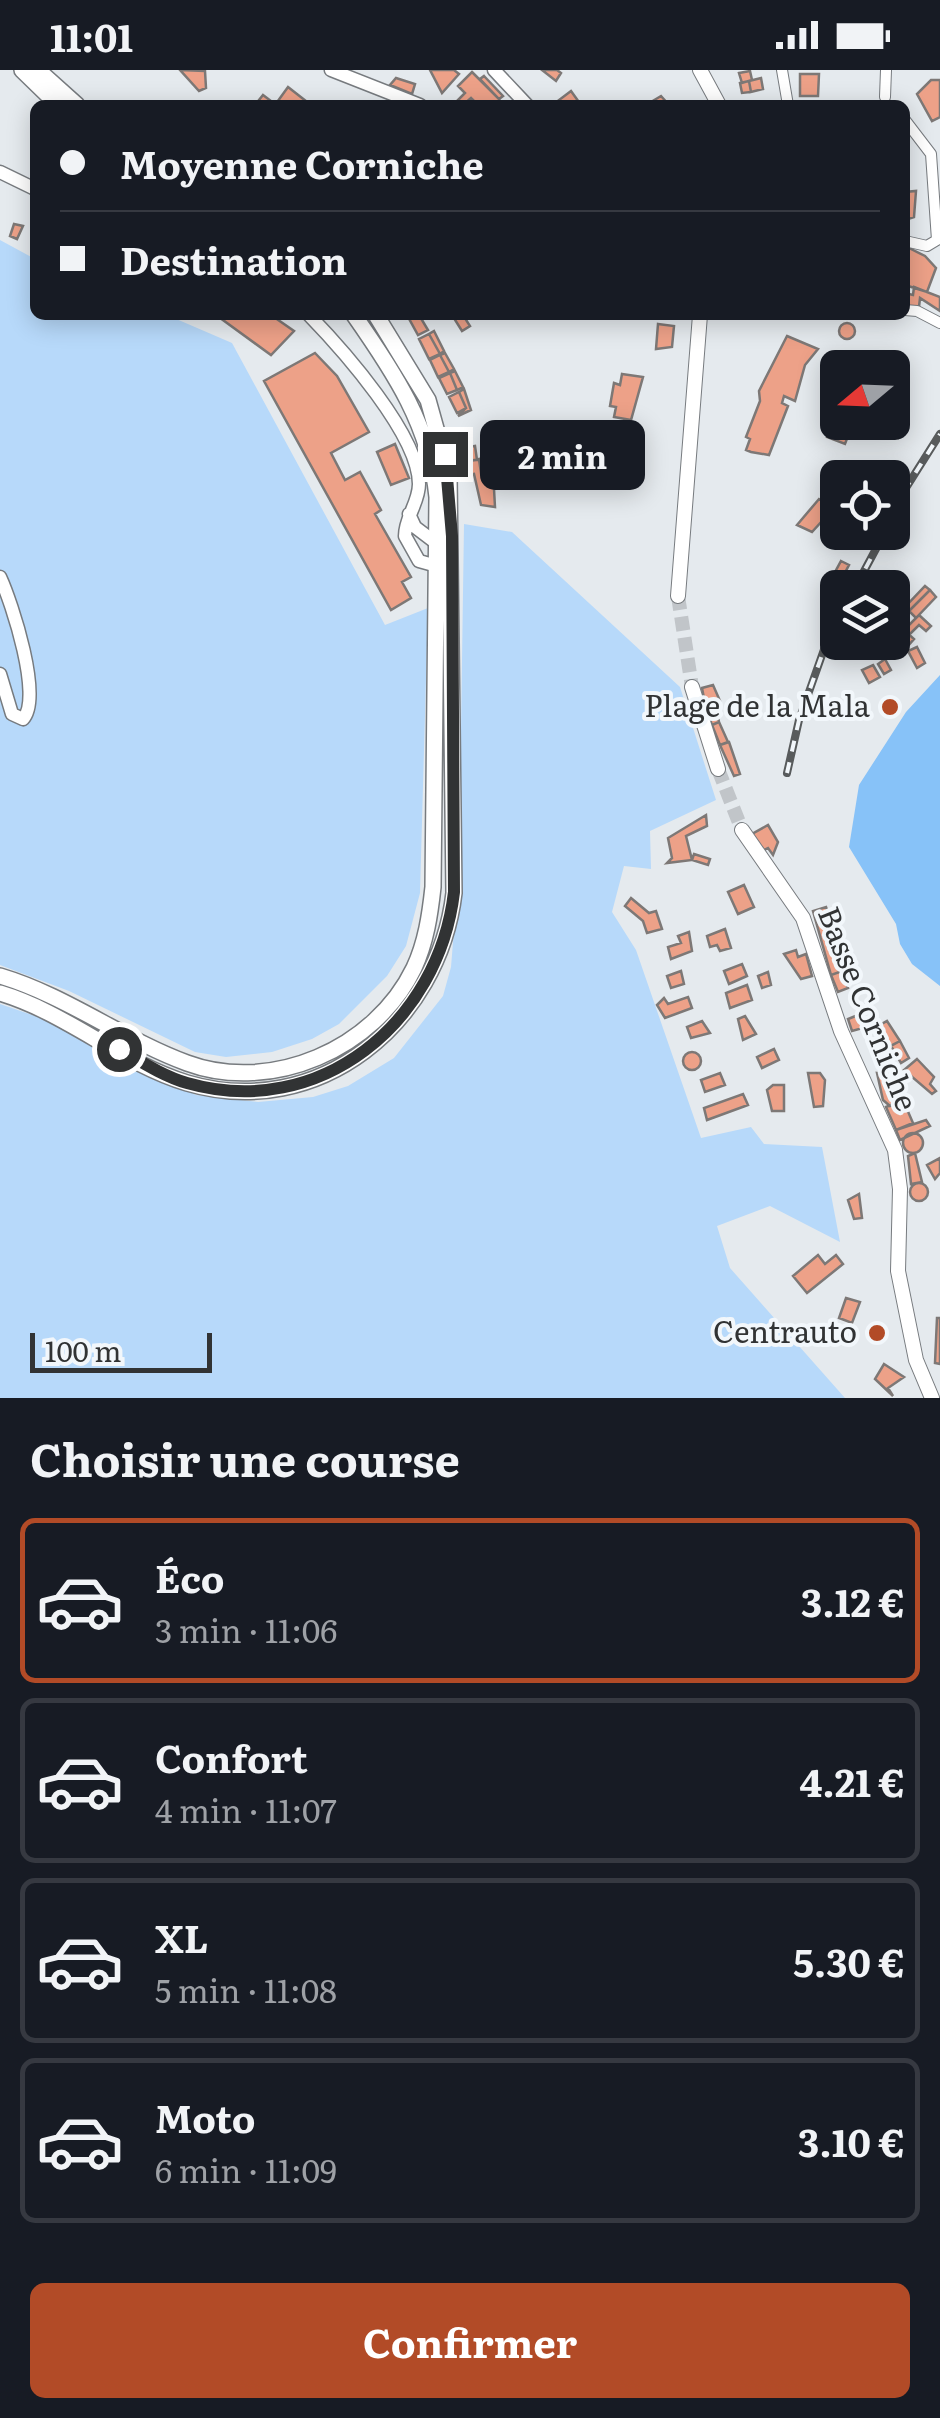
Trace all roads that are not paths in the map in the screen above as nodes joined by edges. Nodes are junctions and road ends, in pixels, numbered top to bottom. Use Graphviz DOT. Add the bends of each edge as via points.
graph roads {
  1 [pos="22,70"];
  2 [pos="38,70"];
  3 [pos="331,70"];
  4 [pos="494,70"];
  5 [pos="700,70"];
  6 [pos="782,70"];
  7 [pos="886,70"];
  8 [pos="53,100"];
  9 [pos="71,100"];
  10 [pos="407,100"];
  11 [pos="522,100"];
  12 [pos="716,100"];
  13 [pos="787,100"];
  14 [pos="885,100"];
  15 [pos="910,125"];
  16 [pos="936,152"];
  17 [pos="0,172"];
  18 [pos="30,187"];
  19 [pos="910,243"];
  20 [pos="910,310"];
  21 [pos="314,320"];
  22 [pos="357,320"];
  23 [pos="379,320"];
  24 [pos="700,320"];
  25 [pos="940,323"];
  26 [pos="410,514"];
  27 [pos="442,549"];
  28 [pos="0,577"];
  29 [pos="678,596"];
  30 [pos="0,674"];
  31 [pos="692,687"];
  32 [pos="718,769"];
  33 [pos="742,830"];
  34 [pos="0,976"];
  35 [pos="0,994"];
  36 [pos="932,1398"];
  1 -- 8 [label="main road"];
  2 -- 9 [label="main road"];
  3 -- 10 [label="street"];
  4 -- 11 [label="street"];
  5 -- 12 [label="main road"];
  6 -- 13 [label="street"];
  7 -- 14 [label="street"];
  15 -- 16 [label="street"];
  16 -- 19 [label="street" via="937,240"];
  17 -- 18 [label="street"];
  20 -- 25 [label="street"];
  21 -- 26 [label="street" via="345,352 396,426 419,483"];
  22 -- 27 [label="main road" via="428,444"];
  23 -- 27 [label="main road" via="434,416 449,476"];
  24 -- 29 [label="main road"];
  26 -- 27 [label="street" via="419,532"];
  26 -- 27 [label="street" via="408,545 420,561"];
  27 -- 34 [label="main road" via="427,932 412,972 368,1026 326,1053 235,1074 188,1064"];
  27 -- 35 [label="main road" via="451,580 454,892 440,956 415,1003 381,1040 324,1075 266,1090 185,1082 48,1010"];
  28 -- 30 [label="street" via="23,646 30,704 22,719 13,716"];
  31 -- 32 [label="main road"];
  33 -- 36 [label="main road, Basse Corniche" via="803,918 840,1031 891,1139 900,1178 900,1282 916,1360"];
}
